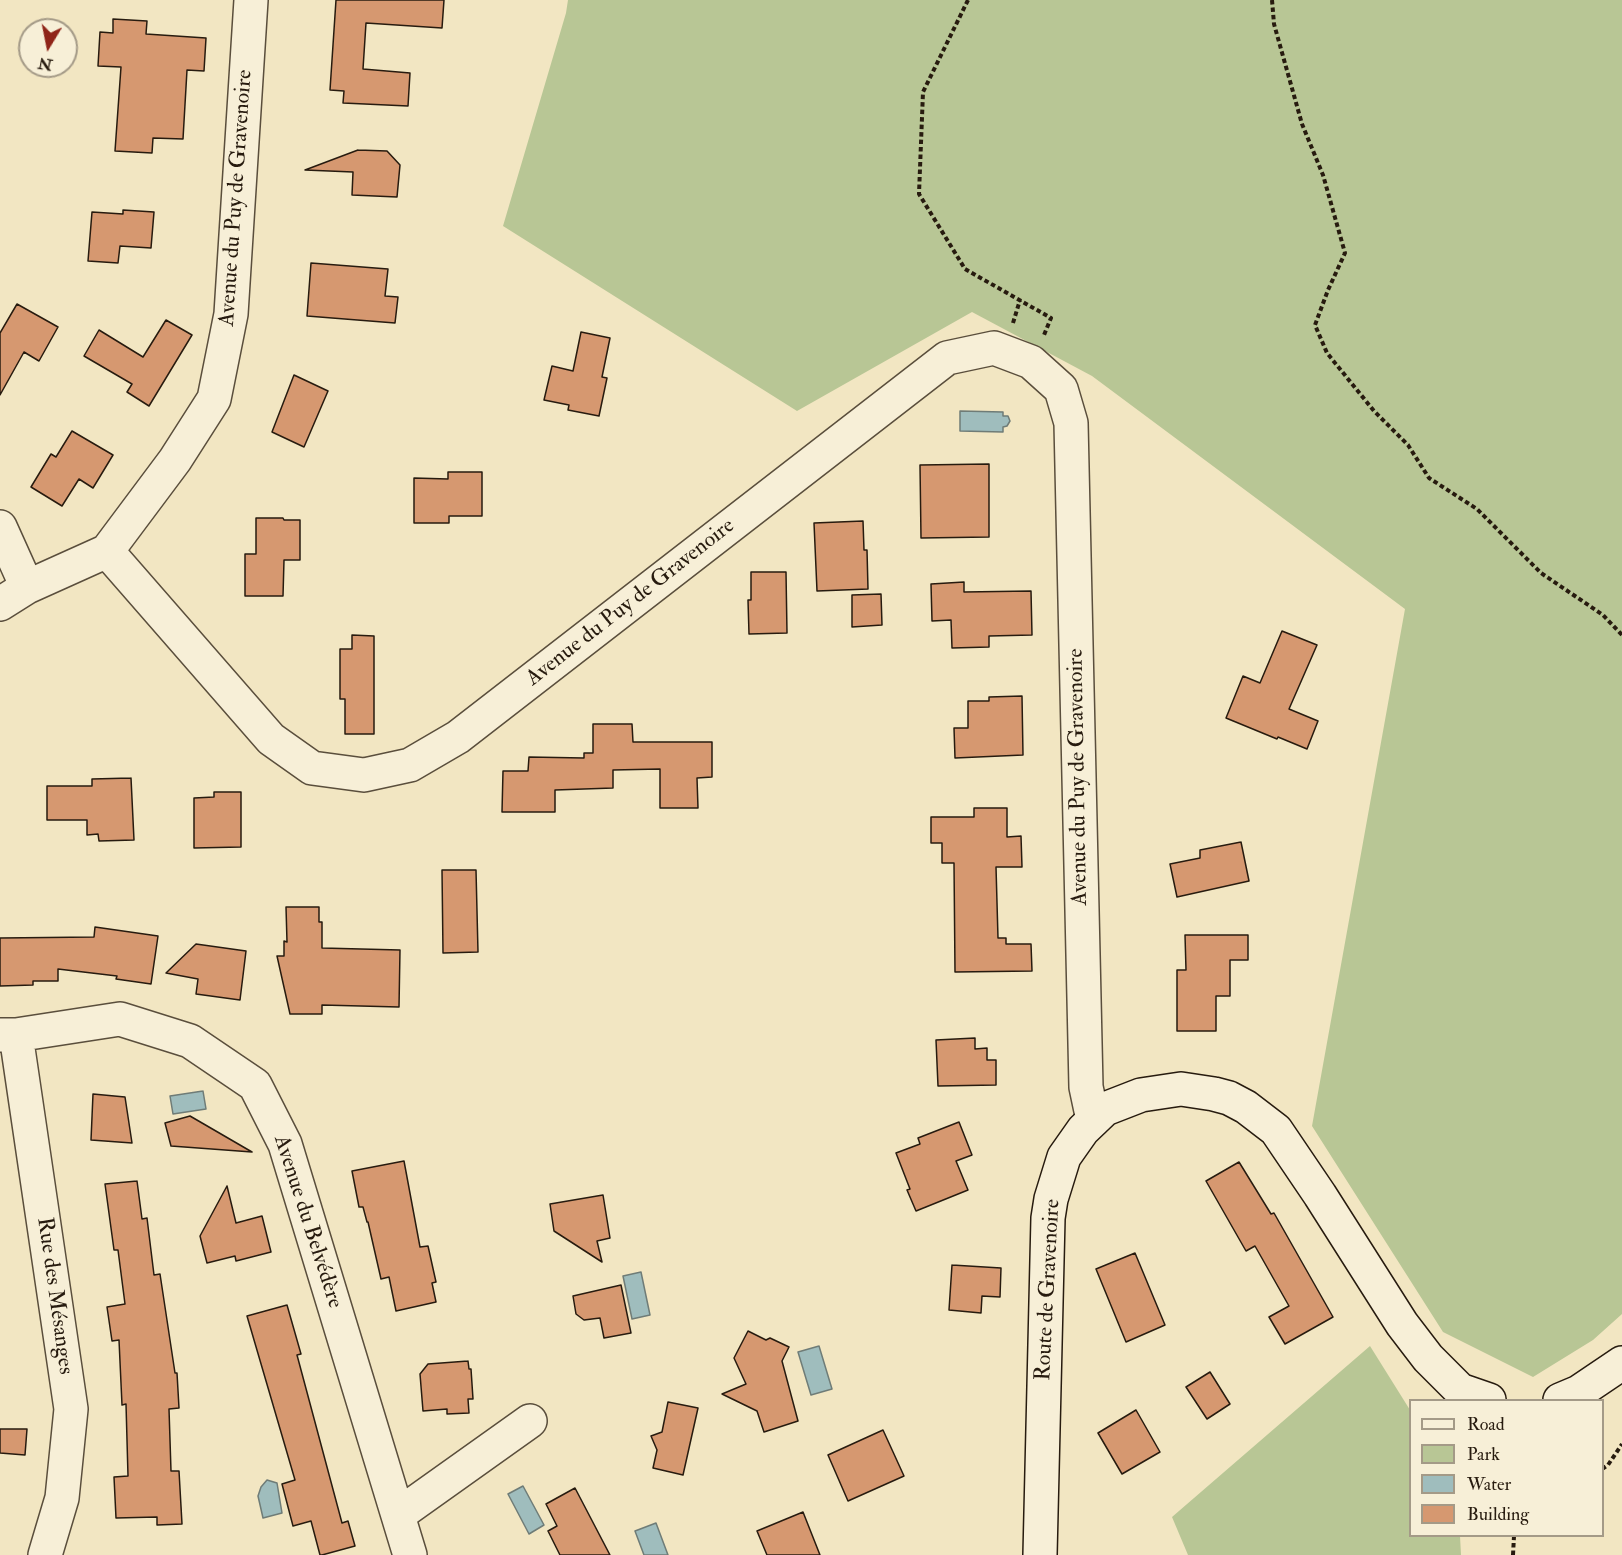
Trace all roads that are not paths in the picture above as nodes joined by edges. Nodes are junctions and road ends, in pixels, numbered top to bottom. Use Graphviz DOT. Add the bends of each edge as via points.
graph roads {
  1 [pos="251,0"];
  2 [pos="0,527"];
  3 [pos="107,551"];
  4 [pos="27,587"];
  5 [pos="0,604"];
  6 [pos="8,1035"];
  7 [pos="1093,1120"];
  8 [pos="1622,1362"];
  9 [pos="1484,1399"];
  10 [pos="1564,1399"];
  11 [pos="531,1421"];
  12 [pos="398,1515"];
  13 [pos="45,1555"];
  14 [pos="410,1555"];
  15 [pos="1040,1555"];
  1 -- 3 [label="street, Avenue du Puy de Gravenoire" via="231,314 214,399 175,460"];
  2 -- 4 [label="street"];
  3 -- 4 [label="street"];
  3 -- 7 [label="street, Avenue du Puy de Gravenoire" via="271,739 312,768 364,775 410,765 458,737 947,358 994,348 1033,363 1061,389 1071,423 1086,1087"];
  4 -- 5 [label="street"];
  6 -- 12 [label="street, Avenue du Belvédère" via="120,1020 190,1041 255,1086 285,1143"];
  6 -- 13 [label="street, Rue des Mésanges" via="71,1409 62,1498"];
  7 -- 9 [label="street, Route de Gravenoire" via="1105,1109 1141,1095 1181,1089 1222,1096 1246,1107 1285,1141 1402,1324 1428,1358 1460,1389"];
  7 -- 15 [label="street, Route de Gravenoire" via="1064,1157 1048,1218"];
  8 -- 10 [label="street"];
  11 -- 12 [label="street"];
  12 -- 14 [label="street, Avenue du Belvédère"];
}
